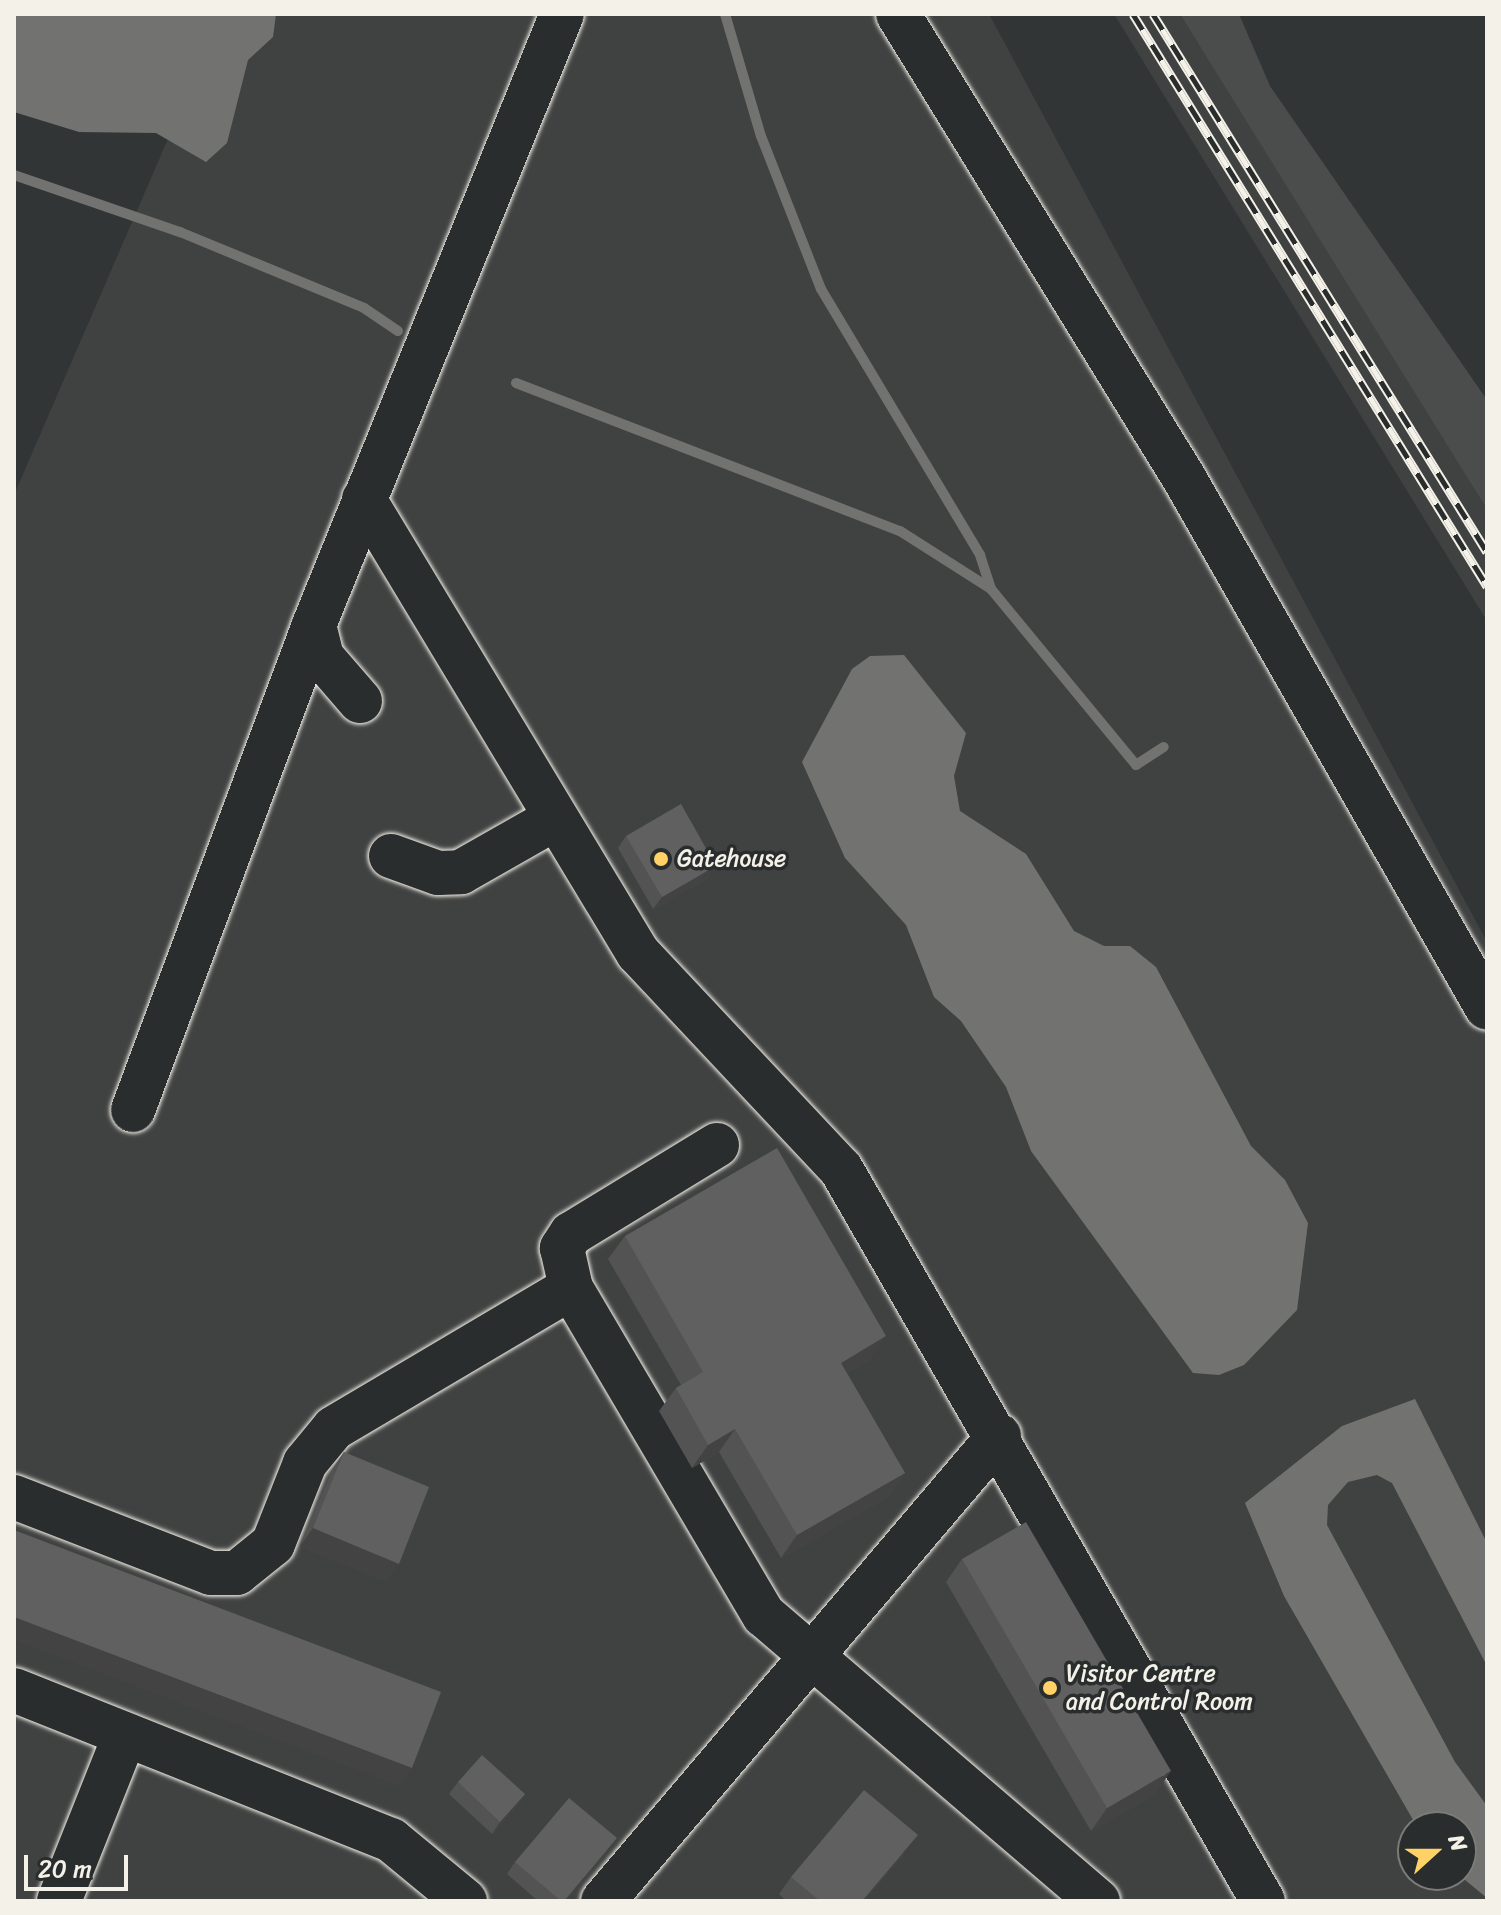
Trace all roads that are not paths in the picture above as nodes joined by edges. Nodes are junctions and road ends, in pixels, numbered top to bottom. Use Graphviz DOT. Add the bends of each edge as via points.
graph roads {
  1 [pos="562,14"];
  2 [pos="898,14"];
  3 [pos="364,499"];
  4 [pos="314,625"];
  5 [pos="360,701"];
  6 [pos="556,818"];
  7 [pos="391,856"];
  8 [pos="1487,1008"];
  9 [pos="133,1110"];
  10 [pos="717,1145"];
  11 [pos="571,1288"];
  12 [pos="999,1436"];
  13 [pos="14,1497"];
  14 [pos="807,1658"];
  15 [pos="14,1690"];
  16 [pos="125,1735"];
  17 [pos="619,1895"];
  18 [pos="59,1901"];
  19 [pos="465,1901"];
  20 [pos="1098,1901"];
  21 [pos="1263,1901"];
  1 -- 3 [label="lane"];
  2 -- 8 [label="lane" via="1184,478"];
  3 -- 4 [label="lane"];
  3 -- 6 [label="lane"];
  4 -- 5 [label="lane" via="322,657"];
  4 -- 9 [label="lane"];
  6 -- 7 [label="lane" via="461,872 438,873"];
  6 -- 12 [label="lane" via="638,953 827,1148"];
  10 -- 11 [label="lane" via="571,1234 562,1266"];
  11 -- 13 [label="lane" via="334,1428 305,1463 273,1544 237,1573 211,1573"];
  11 -- 14 [label="lane" via="764,1615"];
  12 -- 14 [label="lane"];
  12 -- 21 [label="lane"];
  14 -- 17 [label="lane"];
  14 -- 20 [label="lane"];
  15 -- 16 [label="lane"];
  16 -- 18 [label="lane"];
  16 -- 19 [label="lane" via="391,1840"];
}
